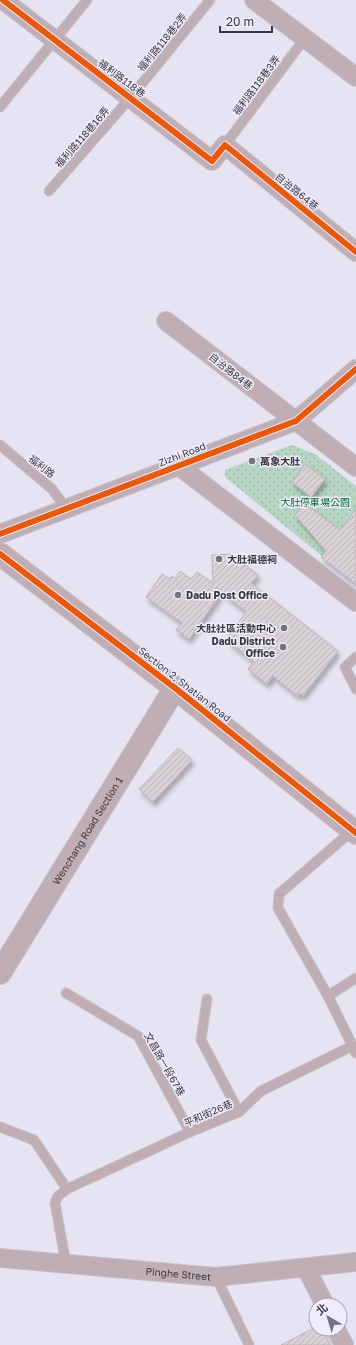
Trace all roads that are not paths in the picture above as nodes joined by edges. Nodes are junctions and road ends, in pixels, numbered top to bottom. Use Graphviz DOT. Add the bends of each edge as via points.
graph roads {
  1 [pos="3,0"];
  2 [pos="87,0"];
  3 [pos="210,0"];
  4 [pos="254,0"];
  5 [pos="305,38"];
  6 [pos="56,41"];
  7 [pos="356,77"];
  8 [pos="131,97"];
  9 [pos="0,107"];
  10 [pos="225,145"];
  11 [pos="49,191"];
  12 [pos="356,252"];
  13 [pos="166,322"];
  14 [pos="356,369"];
  15 [pos="296,421"];
  16 [pos="0,445"];
  17 [pos="179,466"];
  18 [pos="356,467"];
  19 [pos="66,508"];
  20 [pos="0,534"];
  21 [pos="0,554"];
  22 [pos="356,602"];
  23 [pos="356,657"];
  24 [pos="175,688"];
  25 [pos="356,689"];
  26 [pos="355,831"];
  27 [pos="0,973"];
  28 [pos="356,978"];
  29 [pos="66,993"];
  30 [pos="328,996"];
  31 [pos="207,999"];
  32 [pos="354,1049"];
  33 [pos="239,1112"];
  34 [pos="0,1127"];
  35 [pos="190,1132"];
  36 [pos="67,1189"];
  37 [pos="0,1258"];
  38 [pos="356,1262"];
  39 [pos="66,1264"];
  40 [pos="306,1268"];
  41 [pos="216,1277"];
  42 [pos="321,1297"];
  43 [pos="249,1345"];
  1 -- 6 [label="street, 福利路118巷"];
  2 -- 6 [label="lane"];
  3 -- 8 [label="lane, 福利路118巷2弄"];
  4 -- 5 [label="street"];
  5 -- 7 [label="street"];
  5 -- 10 [label="lane, 福利路118巷3弄"];
  6 -- 8 [label="street, 福利路118巷"];
  6 -- 9 [label="lane"];
  8 -- 10 [label="street, 福利路118巷" via="212,161"];
  8 -- 11 [label="lane, 福利路118巷16弄"];
  10 -- 12 [label="street, 自治路64巷"];
  13 -- 15 [label="street, 自治路84巷"];
  14 -- 15 [label="street, Zizhi Road"];
  15 -- 17 [label="street, Zizhi Road"];
  15 -- 18 [label="street, 自治路84巷"];
  16 -- 19 [label="lane, 福利路" via="52,489"];
  17 -- 19 [label="street, Zizhi Road"];
  17 -- 22 [label="street"];
  19 -- 20 [label="street, Zizhi Road"];
  21 -- 24 [label="street, Section 2, Shatian Road"];
  23 -- 25 [label="lane" via="345,667"];
  24 -- 26 [label="street, Section 2, Shatian Road"];
  24 -- 27 [label="street, Wenchang Road Section 1"];
  26 -- 30 [label="lane, 平和街26巷" via="278,894 278,908"];
  28 -- 30 [label="lane"];
  29 -- 35 [label="lane, 文昌路一段67巷" via="138,1036"];
  30 -- 32 [label="lane, 平和街26巷"];
  31 -- 33 [label="lane" via="201,1040"];
  32 -- 33 [label="lane, 平和街26巷" via="261,1091"];
  33 -- 35 [label="lane, 平和街26巷"];
  34 -- 36 [label="lane" via="34,1140"];
  35 -- 36 [label="lane, 平和街26巷"];
  36 -- 39 [label="lane" via="58,1196 55,1203"];
  37 -- 39 [label="street, Pinghe Street"];
  38 -- 40 [label="street, Pinghe Street"];
  39 -- 41 [label="street, Pinghe Street"];
  40 -- 41 [label="street, Pinghe Street"];
  40 -- 42 [label="street"];
  41 -- 43 [label="lane"];
}
